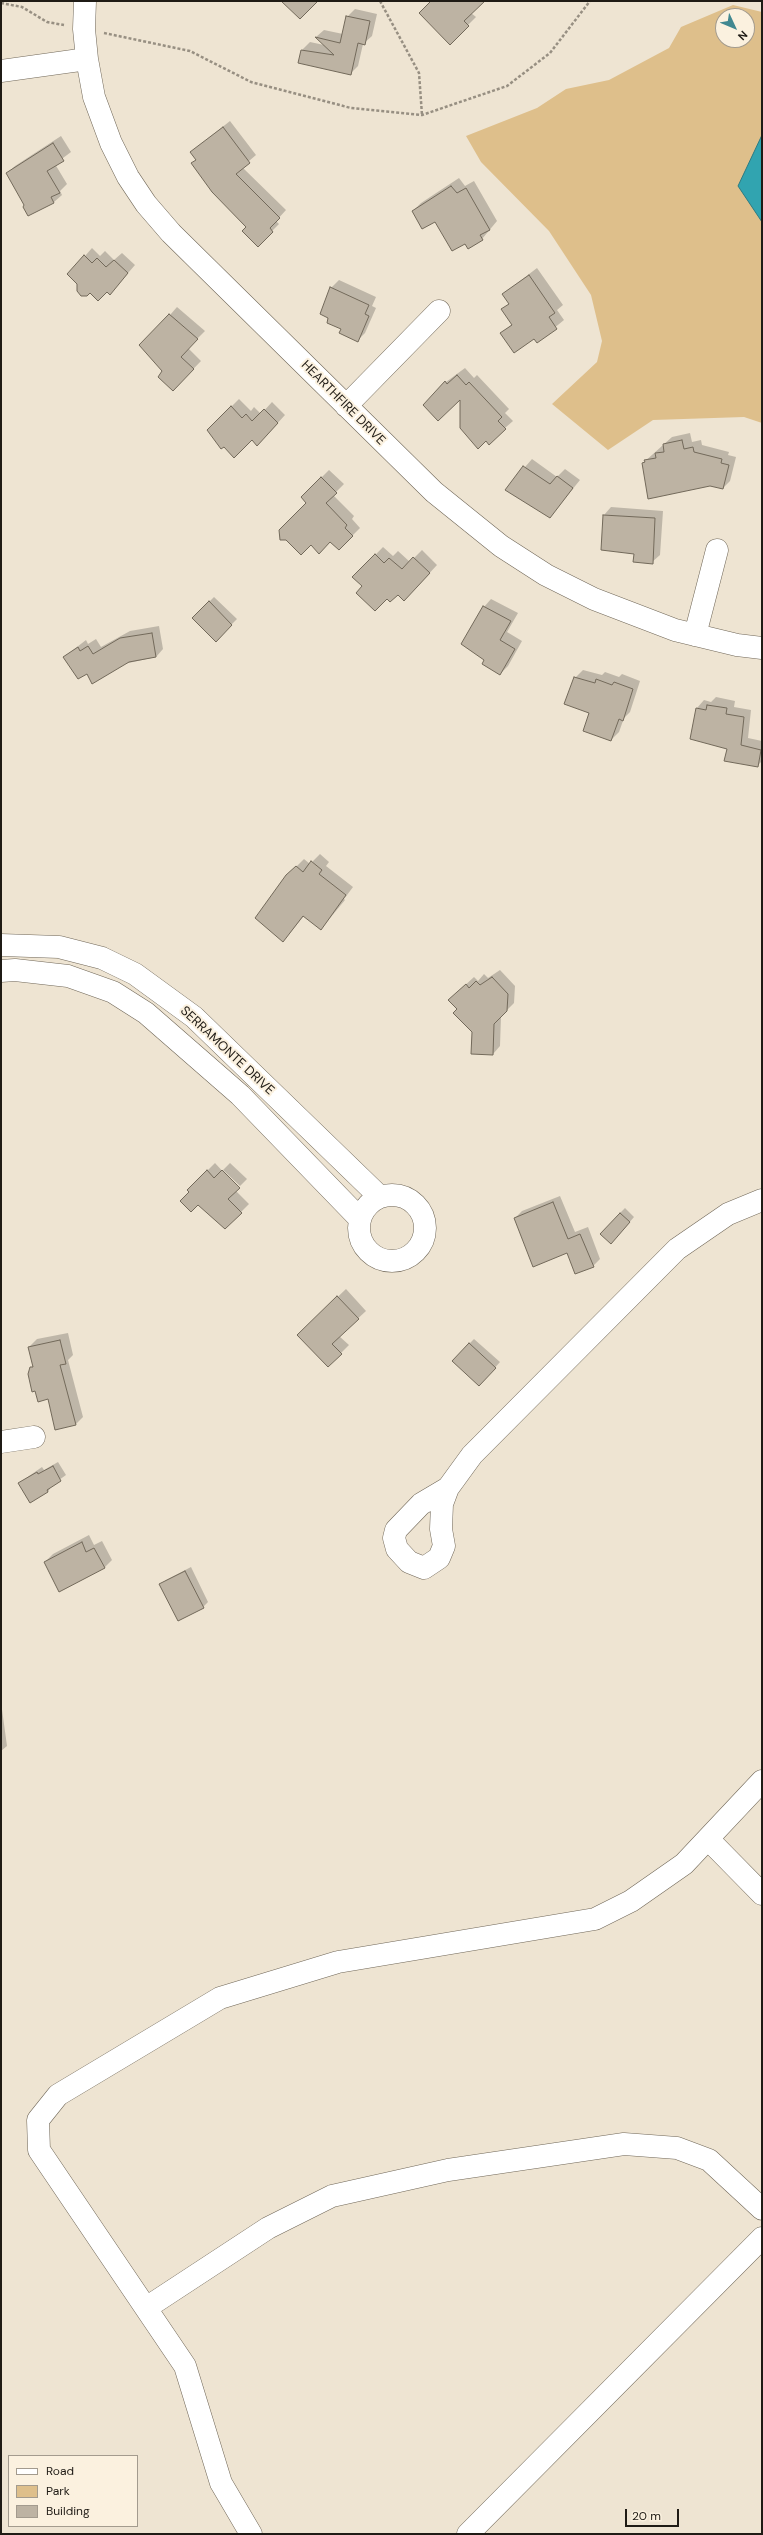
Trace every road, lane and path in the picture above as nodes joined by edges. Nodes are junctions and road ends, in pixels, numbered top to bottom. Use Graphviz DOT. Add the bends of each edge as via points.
graph roads {
  1 [pos="85,1"];
  2 [pos="380,1"];
  3 [pos="590,1"];
  4 [pos="1,3"];
  5 [pos="84,29"];
  6 [pos="87,59"];
  7 [pos="1,71"];
  8 [pos="422,115"];
  9 [pos="439,311"];
  10 [pos="346,406"];
  11 [pos="717,550"];
  12 [pos="695,635"];
  13 [pos="762,648"];
  14 [pos="1,945"];
  15 [pos="44,946"];
  16 [pos="1,971"];
  17 [pos="40,973"];
  18 [pos="249,1070"];
  19 [pos="232,1088"];
  20 [pos="380,1197"];
  21 [pos="762,1200"];
  22 [pos="360,1219"];
  23 [pos="34,1437"];
  24 [pos="1,1442"];
  25 [pos="448,1488"];
  26 [pos="762,1781"];
  27 [pos="708,1839"];
  28 [pos="762,1894"];
  29 [pos="762,2210"];
  30 [pos="762,2238"];
  31 [pos="146,2308"];
  32 [pos="251,2534"];
  33 [pos="468,2534"];
  1 -- 5 [label="street, HEARTHFIRE DRIVE"];
  2 -- 8 [label="path" via="419,73"];
  3 -- 8 [label="path" via="550,53 507,86"];
  4 -- 5 [label="path" via="22,7 47,22"];
  5 -- 6 [label="street, HEARTHFIRE DRIVE"];
  5 -- 8 [label="path" via="190,51 258,84 351,108"];
  6 -- 7 [label="street"];
  6 -- 10 [label="street, HEARTHFIRE DRIVE" via="94,96 110,143 146,204 171,233"];
  9 -- 10 [label="street"];
  10 -- 12 [label="street, HEARTHFIRE DRIVE" via="434,492 501,546 546,575 594,599 624,612"];
  11 -- 12 [label="street"];
  12 -- 13 [label="street, HEARTHFIRE DRIVE"];
  14 -- 15 [label="street, SERRAMONTE DRIVE"];
  15 -- 17 [label="street"];
  15 -- 18 [label="street, SERRAMONTE DRIVE" via="59,947 102,958 135,974 194,1017"];
  16 -- 17 [label="street, SERRAMONTE DRIVE"];
  17 -- 19 [label="street, SERRAMONTE DRIVE" via="68,976 113,992 162,1026"];
  18 -- 19 [label="street"];
  18 -- 20 [label="street, SERRAMONTE DRIVE"];
  19 -- 22 [label="street, SERRAMONTE DRIVE"];
  20 -- 22 [label="street" via="364,1210"];
  20 -- 22 [label="street" via="402,1196 419,1208 425,1230 417,1250 398,1261 386,1261 376,1257 362,1241"];
  21 -- 25 [label="street" via="728,1214 677,1249 472,1455"];
  23 -- 24 [label="street"];
  26 -- 27 [label="street"];
  27 -- 28 [label="street"];
  27 -- 31 [label="street" via="684,1864 631,1901 595,1918 338,1962 220,1998 58,2095 38,2120 40,2150"];
  29 -- 31 [label="street" via="708,2160 677,2148 624,2144 448,2170 332,2196 268,2228"];
  30 -- 33 [label="street"];
  31 -- 32 [label="street" via="185,2366 221,2483"];
}
